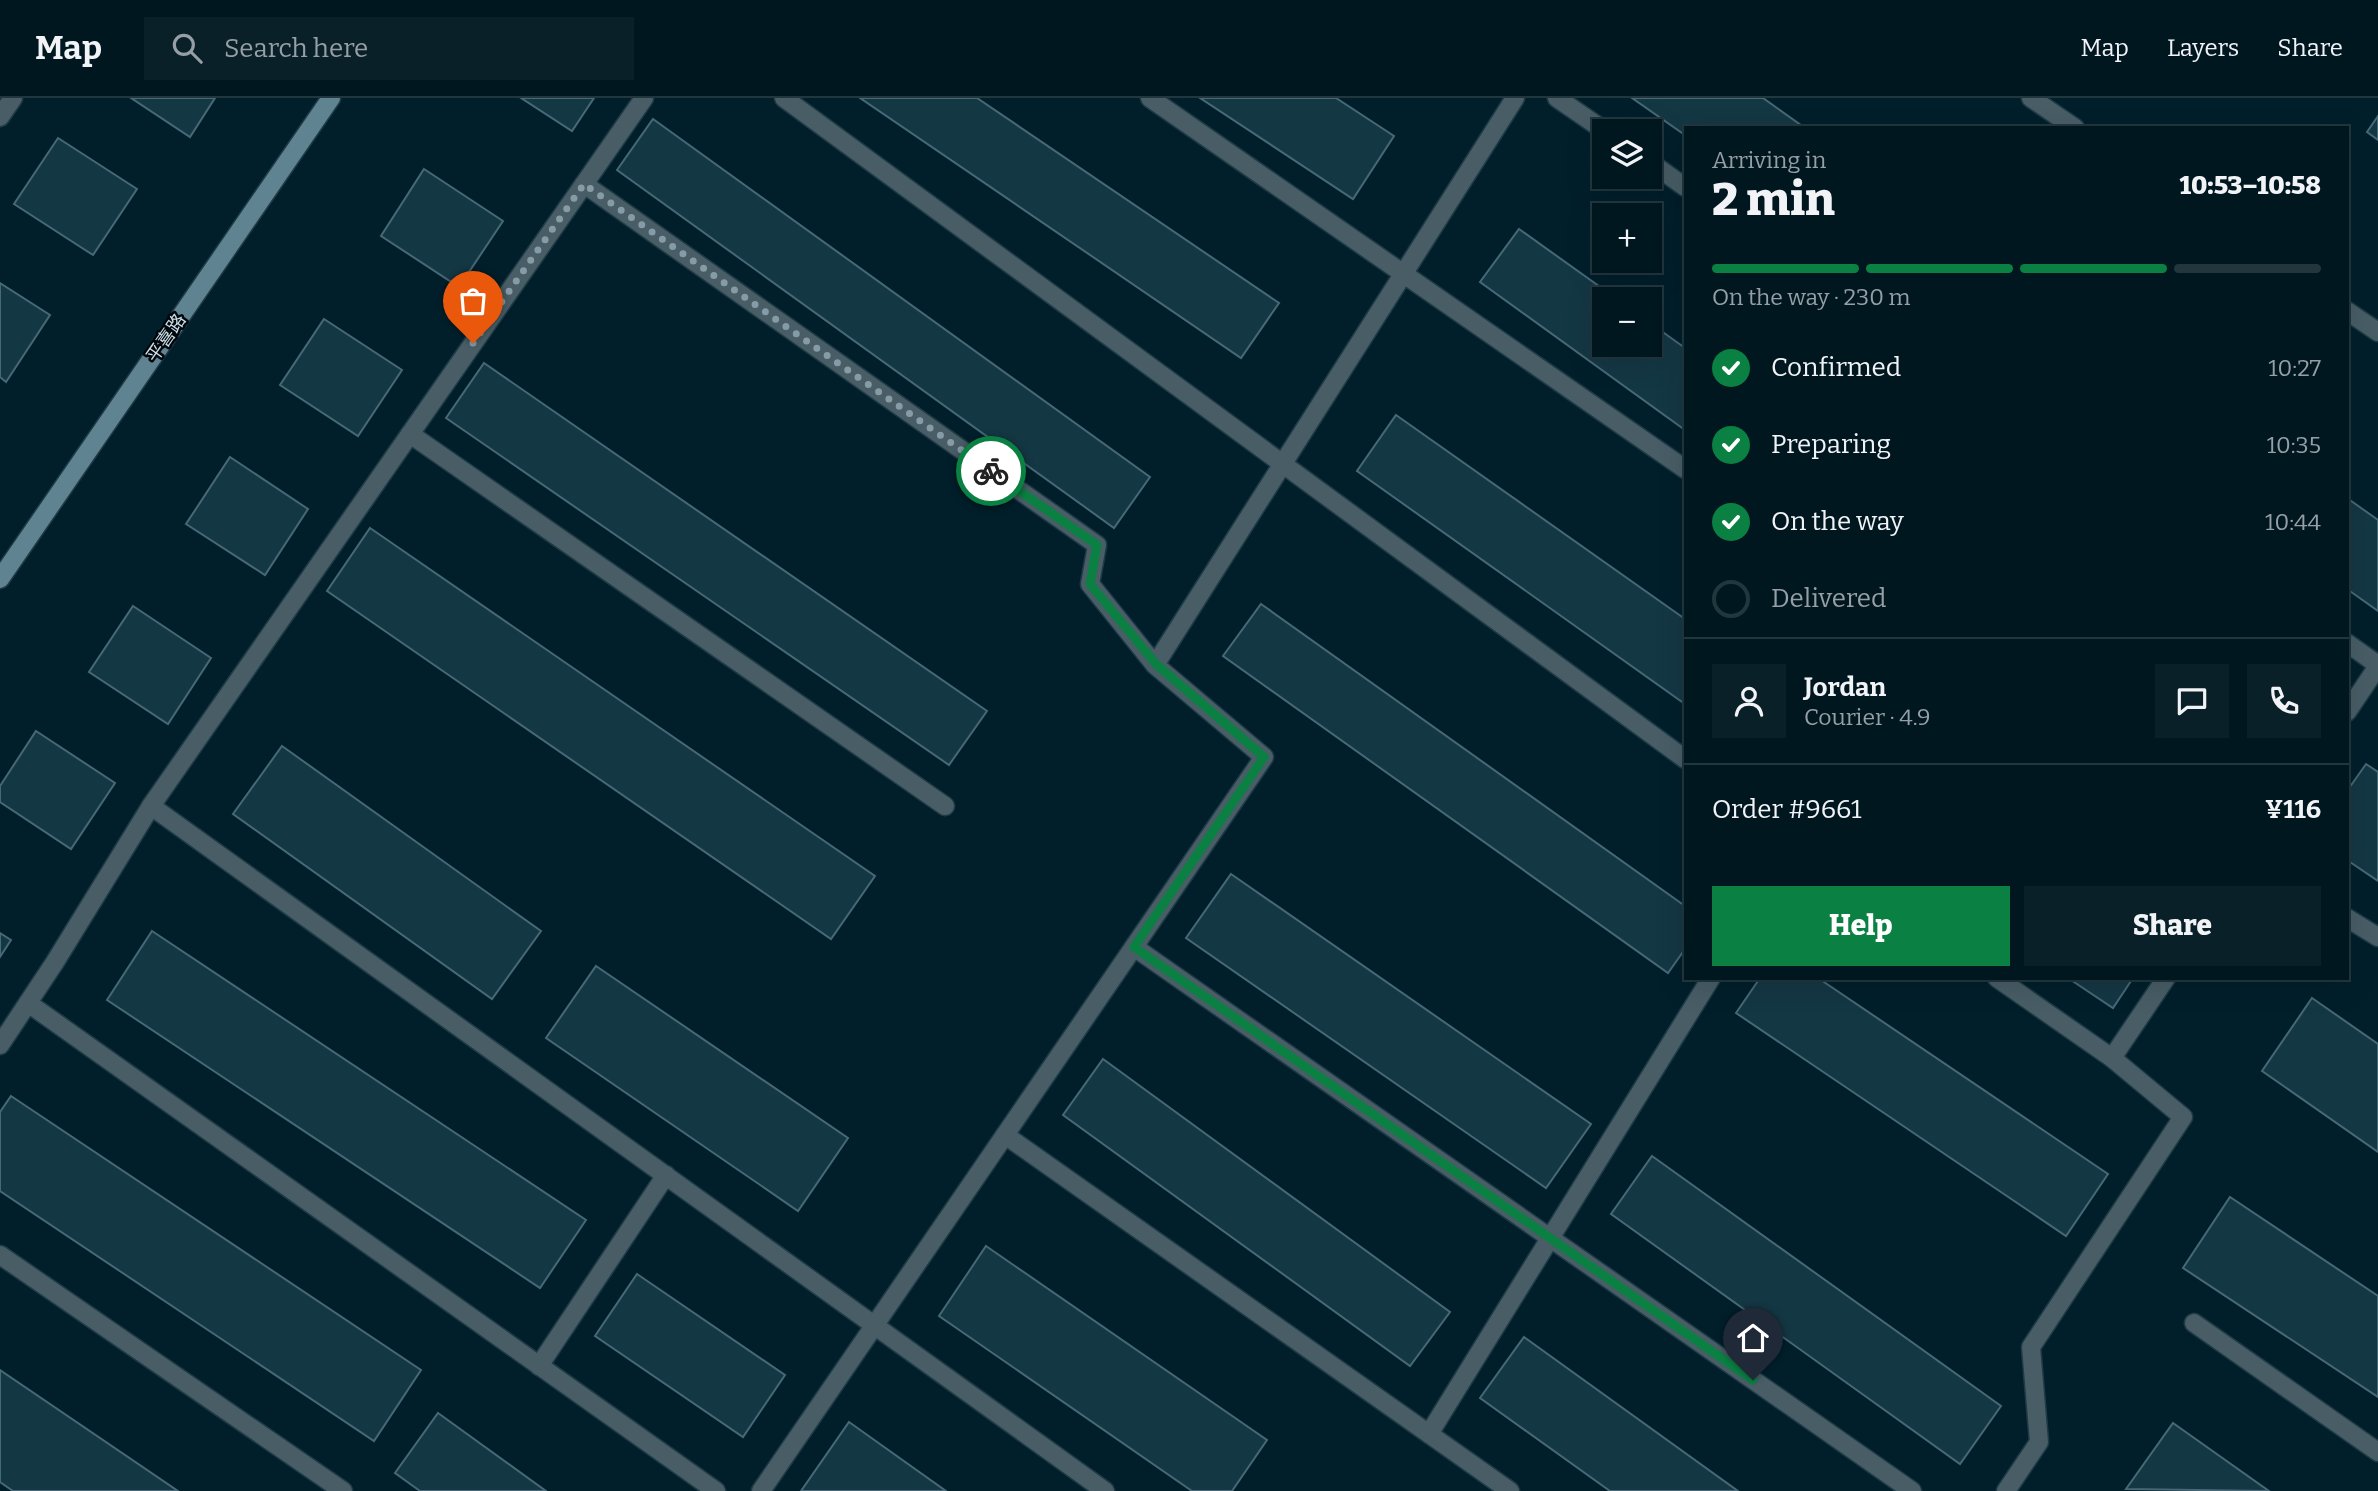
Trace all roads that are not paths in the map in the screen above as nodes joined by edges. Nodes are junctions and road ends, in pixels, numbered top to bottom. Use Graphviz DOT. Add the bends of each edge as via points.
graph roads {
  1 [pos="13,98"];
  2 [pos="331,98"];
  3 [pos="644,98"];
  4 [pos="784,98"];
  5 [pos="1150,98"];
  6 [pos="1515,98"];
  7 [pos="1557,98"];
  8 [pos="2031,98"];
  9 [pos="0,117"];
  10 [pos="1592,122"];
  11 [pos="2072,126"];
  12 [pos="1662,171"];
  13 [pos="584,184"];
  14 [pos="1684,186"];
  15 [pos="1403,274"];
  16 [pos="2349,312"];
  17 [pos="2378,332"];
  18 [pos="410,434"];
  19 [pos="1282,465"];
  20 [pos="1684,468"];
  21 [pos="0,579"];
  22 [pos="2349,644"];
  23 [pos="1156,664"];
  24 [pos="2378,665"];
  25 [pos="2349,709"];
  26 [pos="1684,758"];
  27 [pos="151,806"];
  28 [pos="945,806"];
  29 [pos="2349,919"];
  30 [pos="2378,937"];
  31 [pos="1134,947"];
  32 [pos="1710,980"];
  33 [pos="2000,980"];
  34 [pos="2165,980"];
  35 [pos="28,1003"];
  36 [pos="0,1045"];
  37 [pos="2112,1058"];
  38 [pos="1005,1135"];
  39 [pos="666,1175"];
  40 [pos="1549,1237"];
  41 [pos="0,1255"];
  42 [pos="2194,1323"];
  43 [pos="875,1326"];
  44 [pos="540,1366"];
  45 [pos="1429,1434"];
  46 [pos="2378,1452"];
  47 [pos="343,1491"];
  48 [pos="716,1491"];
  49 [pos="761,1491"];
  50 [pos="1105,1491"];
  51 [pos="1510,1491"];
  52 [pos="1912,1491"];
  53 [pos="2006,1491"];
  1 -- 9 [label="street"];
  2 -- 21 [label="street, 平喜路"];
  3 -- 13 [label="street"];
  4 -- 19 [label="street"];
  5 -- 15 [label="street"];
  6 -- 15 [label="street"];
  7 -- 10 [label="street"];
  8 -- 11 [label="street"];
  12 -- 14 [label="street"];
  13 -- 18 [label="street"];
  13 -- 23 [label="street" via="1097,545 1090,584"];
  15 -- 19 [label="street"];
  15 -- 20 [label="street"];
  16 -- 17 [label="street"];
  18 -- 27 [label="street"];
  18 -- 28 [label="street"];
  19 -- 23 [label="street"];
  19 -- 26 [label="street"];
  22 -- 24 [label="street"];
  23 -- 31 [label="street" via="1264,757"];
  24 -- 25 [label="street"];
  27 -- 35 [label="street"];
  27 -- 39 [label="street"];
  29 -- 30 [label="street"];
  31 -- 38 [label="street"];
  31 -- 40 [label="street"];
  32 -- 40 [label="street"];
  33 -- 37 [label="street"];
  34 -- 37 [label="street"];
  35 -- 36 [label="street"];
  35 -- 44 [label="street"];
  37 -- 53 [label="street" via="2183,1117 2031,1347 2039,1442"];
  38 -- 43 [label="street"];
  38 -- 45 [label="street"];
  39 -- 43 [label="street"];
  39 -- 44 [label="street"];
  40 -- 45 [label="street"];
  40 -- 52 [label="street"];
  41 -- 47 [label="street"];
  42 -- 46 [label="street"];
  43 -- 49 [label="street"];
  43 -- 50 [label="street"];
  44 -- 48 [label="street"];
  45 -- 51 [label="street"];
}
